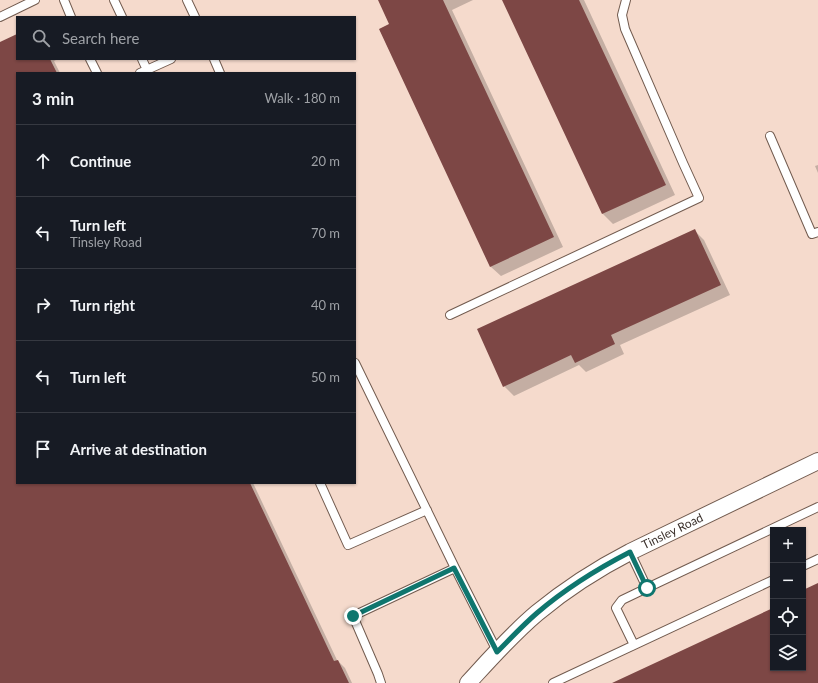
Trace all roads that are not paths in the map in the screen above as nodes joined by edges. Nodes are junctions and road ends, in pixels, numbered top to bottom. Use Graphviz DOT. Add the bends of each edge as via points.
graph roads {
  1 [pos="36,0"];
  2 [pos="64,0"];
  3 [pos="114,0"];
  4 [pos="187,0"];
  5 [pos="626,0"];
  6 [pos="71,16"];
  7 [pos="122,16"];
  8 [pos="195,16"];
  9 [pos="0,17"];
  10 [pos="90,60"];
  11 [pos="142,60"];
  12 [pos="169,60"];
  13 [pos="214,60"];
  14 [pos="96,72"];
  15 [pos="144,72"];
  16 [pos="220,72"];
  17 [pos="770,136"];
  18 [pos="818,232"];
  19 [pos="450,315"];
  20 [pos="356,365"];
  21 [pos="818,461"];
  22 [pos="320,484"];
  23 [pos="818,507"];
  24 [pos="427,510"];
  25 [pos="630,552"];
  26 [pos="818,559"];
  27 [pos="806,565"];
  28 [pos="454,568"];
  29 [pos="770,581"];
  30 [pos="647,588"];
  31 [pos="634,645"];
  32 [pos="497,652"];
  33 [pos="381,683"];
  34 [pos="468,683"];
  35 [pos="553,683"];
  1 -- 9 [label="lane"];
  2 -- 6 [label="lane"];
  3 -- 7 [label="lane"];
  4 -- 8 [label="lane"];
  5 -- 19 [label="lane" via="622,15 625,29 699,198"];
  10 -- 14 [label="lane"];
  11 -- 15 [label="lane"];
  12 -- 15 [label="lane"];
  13 -- 16 [label="lane"];
  17 -- 18 [label="lane" via="812,234"];
  20 -- 24 [label="lane"];
  21 -- 25 [label="street, Tinsley Road"];
  22 -- 24 [label="lane" via="348,545"];
  23 -- 30 [label="lane"];
  24 -- 28 [label="lane"];
  25 -- 30 [label="lane"];
  25 -- 32 [label="street, Tinsley Road" via="571,587 537,613"];
  26 -- 27 [label="lane"];
  28 -- 32 [label="lane"];
  28 -- 33 [label="lane" via="353,616"];
  29 -- 31 [label="lane"];
  30 -- 31 [label="lane" via="622,600 616,608"];
  31 -- 35 [label="lane"];
  32 -- 34 [label="street, Tinsley Road"];
}
